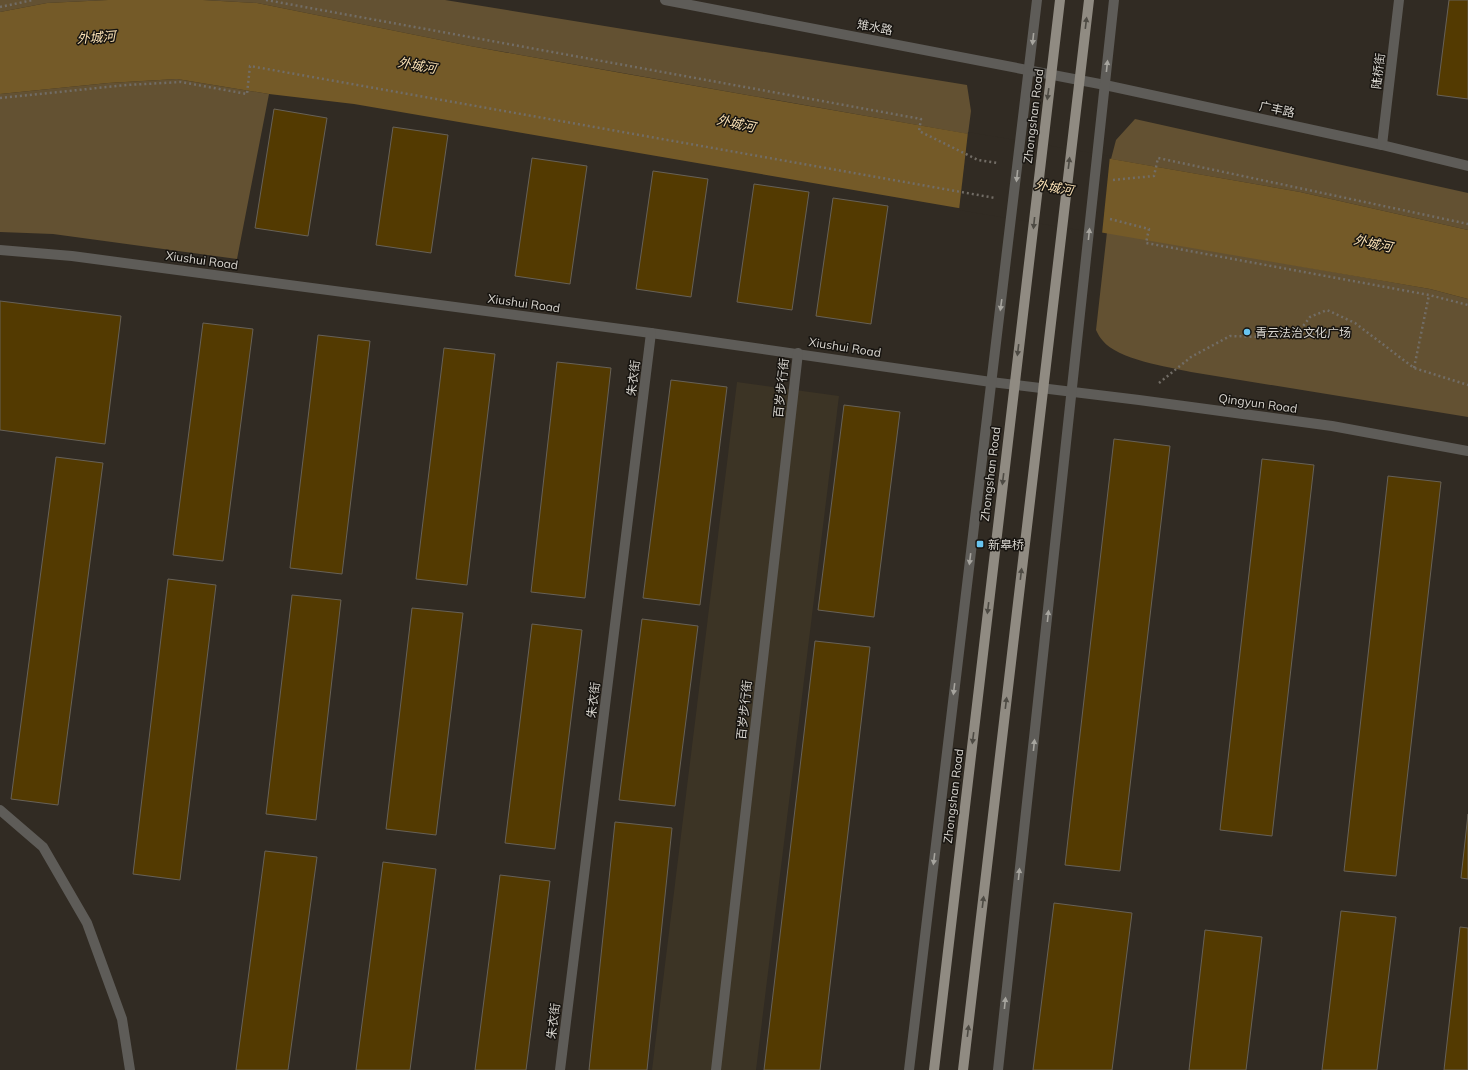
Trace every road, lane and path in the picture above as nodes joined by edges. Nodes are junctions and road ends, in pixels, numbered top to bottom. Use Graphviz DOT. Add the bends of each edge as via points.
graph roads {
  1 [pos="33,0"];
  2 [pos="266,0"];
  3 [pos="667,0"];
  4 [pos="1037,0"];
  5 [pos="1060,0"];
  6 [pos="1089,0"];
  7 [pos="1114,0"];
  8 [pos="1399,0"];
  9 [pos="0,7"];
  10 [pos="1029,70"];
  11 [pos="1051,75"];
  12 [pos="1079,80"];
  13 [pos="1105,85"];
  14 [pos="0,98"];
  15 [pos="921,119"];
  16 [pos="1382,145"];
  17 [pos="1158,158"];
  18 [pos="1468,166"];
  19 [pos="996,198"];
  20 [pos="1105,218"];
  21 [pos="1468,224"];
  22 [pos="0,250"];
  23 [pos="1429,295"];
  24 [pos="1468,305"];
  25 [pos="651,333"];
  26 [pos="798,353"];
  27 [pos="1414,368"];
  28 [pos="991,382"];
  29 [pos="1014,384"];
  30 [pos="1468,385"];
  31 [pos="1043,389"];
  32 [pos="1073,392"];
  33 [pos="1139,400"];
  34 [pos="1468,451"];
  35 [pos="0,810"];
  36 [pos="130,1070"];
  37 [pos="560,1070"];
  38 [pos="716,1070"];
  39 [pos="909,1070"];
  40 [pos="934,1070"];
  41 [pos="963,1070"];
  42 [pos="998,1070"];
  1 -- 9 [label="path"];
  2 -- 15 [label="path"];
  3 -- 10 [label="street, 雉水路"];
  4 -- 10 [label="street, one-way"];
  5 -- 11 [label="main road, Zhongshan Road"];
  12 -- 6 [label="main road, one-way"];
  13 -- 7 [label="street, one-way"];
  8 -- 16 [label="street, 陆桥街"];
  10 -- 11 [label="street, 雉水路"];
  10 -- 28 [label="street, one-way"];
  11 -- 12 [label="street, 雉水路"];
  11 -- 29 [label="main road, Zhongshan Road, one-way"];
  12 -- 13 [label="street, 广丰路"];
  31 -- 12 [label="main road, one-way"];
  13 -- 16 [label="street, 广丰路"];
  32 -- 13 [label="street, one-way"];
  14 -- 19 [label="path" via="181,82 247,94 250,66"];
  16 -- 18 [label="street, 广丰路"];
  17 -- 21 [label="path"];
  20 -- 23 [label="path" via="1149,229 1146,243"];
  22 -- 25 [label="street, Xiushui Road" via="72,256"];
  23 -- 24 [label="path"];
  23 -- 27 [label="path"];
  25 -- 26 [label="street, Xiushui Road"];
  25 -- 37 [label="street, 朱衣街"];
  26 -- 28 [label="street, Xiushui Road"];
  26 -- 38 [label="street, 百岁步行街"];
  27 -- 30 [label="path"];
  27 -- 33 [label="path" via="1355,323 1327,310 1310,317 1294,338 1230,336 1191,357"];
  28 -- 29 [label="street, Xiushui Road"];
  28 -- 39 [label="street, one-way"];
  29 -- 31 [label="street, Xiushui Road"];
  29 -- 40 [label="main road, Zhongshan Road, one-way"];
  31 -- 32 [label="street, Qingyun Road"];
  41 -- 31 [label="main road, one-way"];
  32 -- 33 [label="street, Qingyun Road"];
  42 -- 32 [label="street, one-way"];
  33 -- 34 [label="street, Qingyun Road" via="1332,426"];
  35 -- 36 [label="street" via="43,847 87,923 122,1019"];
}
